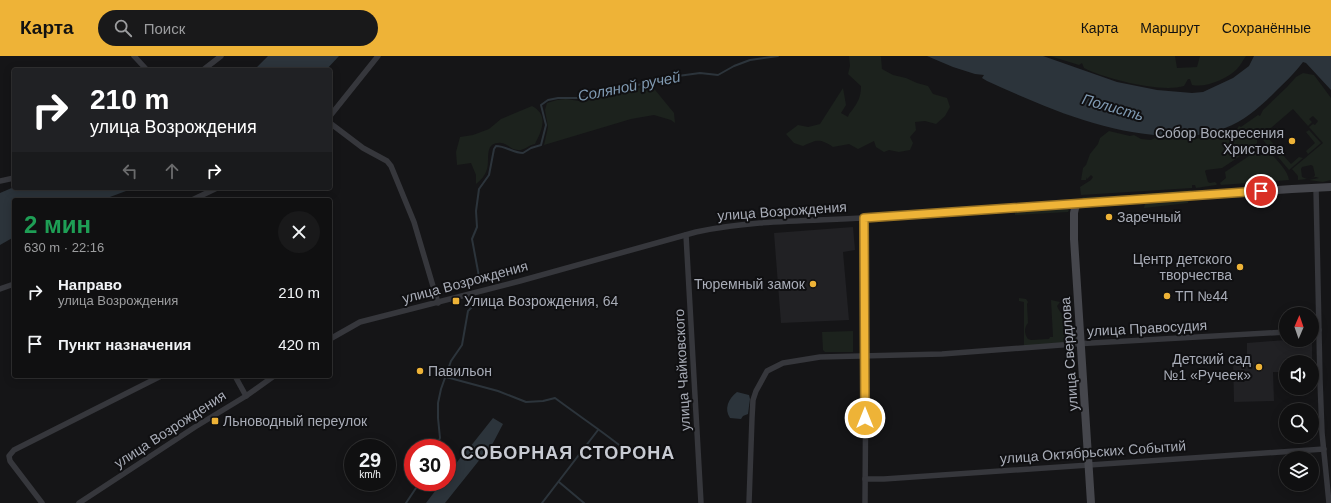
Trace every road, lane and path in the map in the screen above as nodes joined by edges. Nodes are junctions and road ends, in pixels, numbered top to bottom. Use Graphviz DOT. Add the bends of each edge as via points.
graph roads {
  1 [pos="134,56"];
  2 [pos="221,56"];
  3 [pos="378,56"];
  4 [pos="144,68"];
  5 [pos="206,68"];
  6 [pos="332,114"];
  7 [pos="332,125"];
  8 [pos="12,178"];
  9 [pos="0,181"];
  10 [pos="1324,188"];
  11 [pos="213,190"];
  12 [pos="196,198"];
  13 [pos="1076,204"];
  14 [pos="864,218"];
  15 [pos="686,235"];
  16 [pos="12,285"];
  17 [pos="0,289"];
  18 [pos="438,302"];
  19 [pos="1319,330"];
  20 [pos="1279,332"];
  21 [pos="332,338"];
  22 [pos="1082,344"];
  23 [pos="866,356"];
  24 [pos="157,378"];
  25 [pos="236,378"];
  26 [pos="271,378"];
  27 [pos="246,396"];
  28 [pos="1324,449"];
  29 [pos="1089,464"];
  30 [pos="865,479"];
  31 [pos="42,503"];
  32 [pos="79,503"];
  33 [pos="701,503"];
  34 [pos="749,503"];
  35 [pos="865,503"];
  36 [pos="1091,503"];
  37 [pos="1328,503"];
  1 -- 4 [label="street"];
  2 -- 5 [label="street"];
  3 -- 6 [label="street"];
  7 -- 18 [label="street" via="391,166 414,222"];
  8 -- 9 [label="street"];
  10 -- 13 [label="street, улица Возрождения"];
  10 -- 19 [label="street"];
  11 -- 12 [label="street"];
  13 -- 14 [label="street, улица Возрождения"];
  13 -- 22 [label="street, улица Свердлова" via="1074,239"];
  14 -- 15 [label="street, улица Возрождения" via="740,224"];
  14 -- 23 [label="street"];
  15 -- 18 [label="street, улица Возрождения"];
  15 -- 33 [label="street, улица Чайковского"];
  16 -- 17 [label="street"];
  18 -- 21 [label="street, улица Возрождения" via="360,322"];
  19 -- 28 [label="street"];
  20 -- 22 [label="street, улица Правосудия"];
  22 -- 23 [label="street, улица Правосудия" via="942,354"];
  22 -- 29 [label="street, улица Свердлова"];
  23 -- 30 [label="street"];
  23 -- 34 [label="street, улица Правосудия" via="798,360 783,363 767,371 753,400"];
  24 -- 31 [label="street" via="14,450 9,456 10,461"];
  25 -- 27 [label="street"];
  26 -- 27 [label="street, улица Возрождения"];
  27 -- 32 [label="street, улица Возрождения"];
  28 -- 29 [label="street, улица Октябрьских Событий"];
  28 -- 37 [label="street"];
  29 -- 30 [label="street, улица Октябрьских Событий"];
  29 -- 36 [label="street, улица Свердлова"];
  30 -- 35 [label="street"];
}
